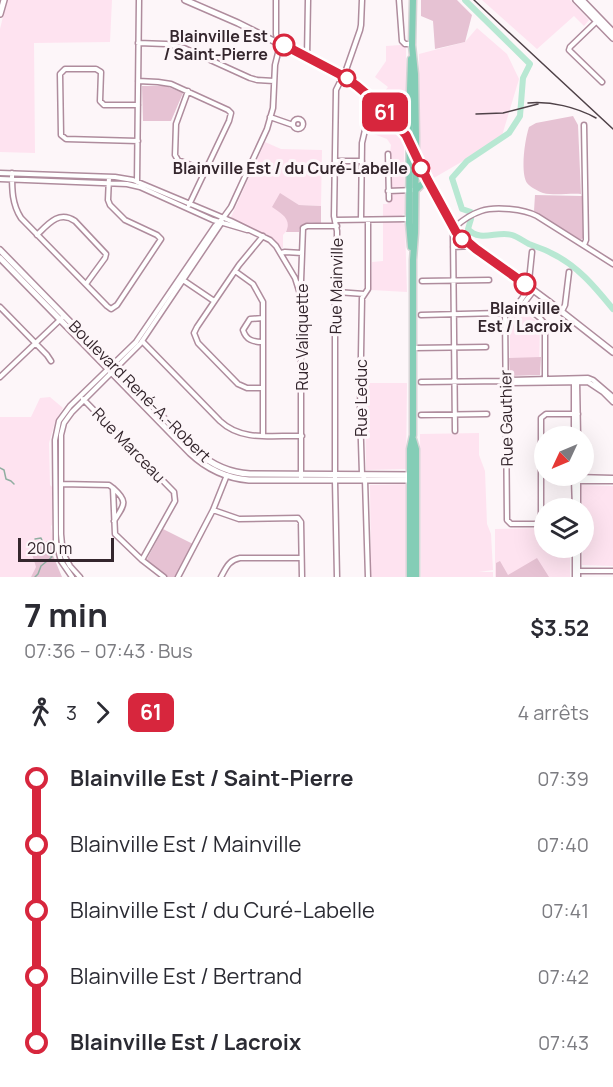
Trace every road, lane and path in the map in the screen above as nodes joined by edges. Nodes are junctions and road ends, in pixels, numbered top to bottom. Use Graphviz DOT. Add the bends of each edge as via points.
graph roads {
  1 [pos="4,0"];
  2 [pos="139,0"];
  3 [pos="185,0"];
  4 [pos="276,0"];
  5 [pos="308,0"];
  6 [pos="362,0"];
  7 [pos="399,0"];
  8 [pos="412,0"];
  9 [pos="579,1"];
  10 [pos="201,4"];
  11 [pos="0,14"];
  12 [pos="598,20"];
  13 [pos="613,32"];
  14 [pos="613,38"];
  15 [pos="278,42"];
  16 [pos="138,43"];
  17 [pos="412,45"];
  18 [pos="308,57"];
  19 [pos="343,76"];
  20 [pos="138,81"];
  21 [pos="274,81"];
  22 [pos="602,82"];
  23 [pos="188,91"];
  24 [pos="373,100"];
  25 [pos="138,105"];
  26 [pos="270,117"];
  27 [pos="410,122"];
  28 [pos="293,124"];
  29 [pos="585,125"];
  30 [pos="399,128"];
  31 [pos="138,141"];
  32 [pos="412,141"];
  33 [pos="388,154"];
  34 [pos="413,156"];
  35 [pos="335,161"];
  36 [pos="362,161"];
  37 [pos="205,171"];
  38 [pos="0,173"];
  39 [pos="12,173"];
  40 [pos="0,179"];
  41 [pos="109,179"];
  42 [pos="12,180"];
  43 [pos="137,184"];
  44 [pos="430,184"];
  45 [pos="412,190"];
  46 [pos="388,191"];
  47 [pos="389,199"];
  48 [pos="188,206"];
  49 [pos="361,219"];
  50 [pos="412,219"];
  51 [pos="335,220"];
  52 [pos="368,220"];
  53 [pos="221,221"];
  54 [pos="337,226"];
  55 [pos="454,230"];
  56 [pos="37,235"];
  57 [pos="263,236"];
  58 [pos="584,245"];
  59 [pos="472,246"];
  60 [pos="453,247"];
  61 [pos="0,250"];
  62 [pos="531,252"];
  63 [pos="302,253"];
  64 [pos="281,254"];
  65 [pos="0,258"];
  66 [pos="613,264"];
  67 [pos="235,271"];
  68 [pos="569,272"];
  69 [pos="182,279"];
  70 [pos="489,280"];
  71 [pos="422,281"];
  72 [pos="454,281"];
  73 [pos="86,284"];
  74 [pos="298,286"];
  75 [pos="530,287"];
  76 [pos="337,292"];
  77 [pos="364,294"];
  78 [pos="214,301"];
  79 [pos="521,304"];
  80 [pos="0,307"];
  81 [pos="562,311"];
  82 [pos="454,314"];
  83 [pos="505,314"];
  84 [pos="421,315"];
  85 [pos="62,318"];
  86 [pos="263,318"];
  87 [pos="140,340"];
  88 [pos="263,342"];
  89 [pos="35,344"];
  90 [pos="486,347"];
  91 [pos="413,348"];
  92 [pos="454,348"];
  93 [pos="613,352"];
  94 [pos="51,361"];
  95 [pos="112,369"];
  96 [pos="0,377"];
  97 [pos="576,380"];
  98 [pos="455,381"];
  99 [pos="505,381"];
  100 [pos="545,381"];
  101 [pos="421,382"];
  102 [pos="263,388"];
  103 [pos="609,392"];
  104 [pos="613,397"];
  105 [pos="82,398"];
  106 [pos="613,402"];
  107 [pos="487,414"];
  108 [pos="576,414"];
  109 [pos="421,415"];
  110 [pos="455,415"];
  111 [pos="576,426"];
  112 [pos="455,430"];
  113 [pos="263,435"];
  114 [pos="302,436"];
  115 [pos="228,473"];
  116 [pos="362,474"];
  117 [pos="301,477"];
  118 [pos="335,477"];
  119 [pos="413,477"];
  120 [pos="594,479"];
  121 [pos="365,480"];
  122 [pos="613,480"];
  123 [pos="58,484"];
  124 [pos="113,489"];
  125 [pos="543,498"];
  126 [pos="213,510"];
  127 [pos="114,521"];
  128 [pos="534,524"];
  129 [pos="301,558"];
  130 [pos="576,558"];
  131 [pos="142,560"];
  132 [pos="576,571"];
  133 [pos="613,571"];
  134 [pos="72,577"];
  135 [pos="80,577"];
  136 [pos="164,577"];
  137 [pos="178,577"];
  138 [pos="221,577"];
  139 [pos="302,577"];
  140 [pos="337,577"];
  141 [pos="368,577"];
  142 [pos="410,577"];
  143 [pos="416,577"];
  144 [pos="576,577"];
  1 -- 11 [label="street"];
  2 -- 16 [label="street"];
  3 -- 10 [label="street"];
  4 -- 15 [label="street"];
  5 -- 18 [label="street"];
  6 -- 19 [label="street, Rue Mainville" via="361,24"];
  7 -- 17 [label="street" via="402,41"];
  8 -- 17 [label="main road"];
  9 -- 12 [label="street"];
  10 -- 15 [label="street"];
  12 -- 13 [label="street"];
  12 -- 14 [label="street"];
  12 -- 22 [label="street" via="568,50"];
  15 -- 18 [label="street"];
  15 -- 21 [label="street"];
  16 -- 20 [label="street"];
  16 -- 21 [label="street" via="184,48 250,78"];
  17 -- 27 [label="main road"];
  17 -- 32 [label="main road"];
  18 -- 19 [label="street"];
  19 -- 24 [label="street"];
  19 -- 35 [label="street, Rue Mainville" via="336,88"];
  20 -- 23 [label="street" via="171,84"];
  20 -- 25 [label="street"];
  21 -- 26 [label="street"];
  23 -- 37 [label="street" via="176,124 175,155"];
  23 -- 37 [label="street" via="231,113"];
  24 -- 30 [label="street"];
  24 -- 36 [label="street" via="363,135"];
  25 -- 31 [label="street"];
  25 -- 31 [label="street" via="104,105 100,100 101,72 96,69 64,69 60,74 62,135 66,139"];
  26 -- 28 [label="street"];
  26 -- 53 [label="street" via="231,207"];
  27 -- 30 [label="main road"];
  27 -- 32 [label="main road"];
  29 -- 58 [label="street"];
  30 -- 32 [label="street"];
  31 -- 43 [label="street"];
  32 -- 34 [label="main road"];
  33 -- 46 [label="street"];
  34 -- 44 [label="street"];
  34 -- 45 [label="main road"];
  35 -- 36 [label="street"];
  35 -- 51 [label="street, Rue Mainville"];
  36 -- 49 [label="street"];
  37 -- 48 [label="street"];
  38 -- 39 [label="street"];
  39 -- 41 [label="street"];
  39 -- 42 [label="street"];
  40 -- 42 [label="street"];
  41 -- 42 [label="street"];
  41 -- 43 [label="street" via="123,178"];
  41 -- 73 [label="street" via="111,206 125,220 161,240 114,309 108,308"];
  42 -- 56 [label="street" via="16,209"];
  43 -- 48 [label="street"];
  44 -- 45 [label="main road"];
  44 -- 55 [label="street"];
  45 -- 46 [label="street"];
  45 -- 50 [label="main road"];
  46 -- 47 [label="street"];
  48 -- 53 [label="street"];
  49 -- 51 [label="street"];
  49 -- 52 [label="street"];
  50 -- 52 [label="street"];
  50 -- 91 [label="main road"];
  51 -- 54 [label="street, Rue Mainville"];
  52 -- 77 [label="street, Rue Leduc" via="368,289"];
  53 -- 57 [label="street"];
  53 -- 69 [label="street"];
  54 -- 63 [label="street, Rue Valiquette" via="304,227"];
  54 -- 76 [label="street, Rue Mainville"];
  55 -- 58 [label="street" via="484,210 528,212"];
  55 -- 59 [label="street"];
  55 -- 60 [label="street"];
  56 -- 73 [label="street"];
  56 -- 73 [label="street" via="56,218 75,221 106,254"];
  57 -- 64 [label="street"];
  57 -- 67 [label="street"];
  58 -- 66 [label="street"];
  59 -- 60 [label="street"];
  59 -- 75 [label="street"];
  60 -- 72 [label="street"];
  61 -- 85 [label="street, Boulevard René-A.-Robert"];
  62 -- 75 [label="street"];
  63 -- 64 [label="street"];
  63 -- 74 [label="street, Rue Valiquette"];
  64 -- 74 [label="street"];
  65 -- 85 [label="street, Boulevard René-A.-Robert"];
  67 -- 78 [label="street"];
  67 -- 86 [label="street" via="256,287 263,302"];
  68 -- 81 [label="street"];
  69 -- 78 [label="street"];
  69 -- 87 [label="street"];
  70 -- 72 [label="street"];
  71 -- 72 [label="street"];
  72 -- 82 [label="street"];
  74 -- 114 [label="street, Rue Valiquette" via="302,302"];
  75 -- 79 [label="street"];
  75 -- 81 [label="street"];
  76 -- 77 [label="street"];
  76 -- 118 [label="street, Rue Mainville"];
  77 -- 116 [label="street, Rue Leduc"];
  78 -- 102 [label="street" via="195,330 196,340 239,385"];
  79 -- 83 [label="street"];
  79 -- 100 [label="street" via="545,324"];
  80 -- 89 [label="street"];
  81 -- 93 [label="street"];
  82 -- 83 [label="street"];
  82 -- 84 [label="street"];
  82 -- 92 [label="street"];
  83 -- 99 [label="street, Rue Gauthier"];
  85 -- 89 [label="street"];
  85 -- 95 [label="street, Boulevard René-A.-Robert"];
  86 -- 88 [label="street"];
  86 -- 88 [label="street" via="250,319 243,331 251,341"];
  87 -- 95 [label="street"];
  87 -- 113 [label="street" via="226,427 242,434"];
  88 -- 102 [label="street"];
  89 -- 94 [label="street"];
  89 -- 96 [label="street"];
  90 -- 92 [label="street"];
  91 -- 92 [label="street"];
  91 -- 119 [label="main road"];
  92 -- 98 [label="street"];
  95 -- 105 [label="street"];
  95 -- 115 [label="street, Boulevard René-A.-Robert" via="195,458 210,469"];
  97 -- 100 [label="street"];
  97 -- 103 [label="street" via="592,379"];
  97 -- 108 [label="street"];
  98 -- 99 [label="street"];
  98 -- 101 [label="street"];
  98 -- 110 [label="street"];
  99 -- 100 [label="street"];
  99 -- 128 [label="street, Rue Gauthier" via="508,522"];
  102 -- 113 [label="street"];
  103 -- 104 [label="street"];
  103 -- 106 [label="street"];
  105 -- 123 [label="street" via="68,408 58,425"];
  105 -- 131 [label="street, Rue Marceau" via="174,492 175,501"];
  107 -- 110 [label="street"];
  108 -- 111 [label="street"];
  108 -- 125 [label="street" via="546,414 541,418"];
  109 -- 110 [label="street"];
  110 -- 112 [label="street"];
  113 -- 114 [label="street"];
  114 -- 117 [label="street, Rue Valiquette"];
  115 -- 117 [label="street, Boulevard René-A.-Robert" via="253,481"];
  115 -- 126 [label="street"];
  116 -- 118 [label="street, Boulevard René-A.-Robert"];
  116 -- 119 [label="street, Boulevard René-A.-Robert"];
  116 -- 121 [label="street, Rue Leduc"];
  117 -- 118 [label="street, Boulevard René-A.-Robert"];
  118 -- 121 [label="street, Boulevard René-A.-Robert"];
  118 -- 140 [label="street, Rue Mainville"];
  119 -- 121 [label="street, Boulevard René-A.-Robert"];
  119 -- 142 [label="main road"];
  119 -- 143 [label="main road"];
  120 -- 122 [label="street"];
  121 -- 141 [label="street, Rue Leduc"];
  123 -- 124 [label="street" via="109,485"];
  123 -- 134 [label="street" via="56,545"];
  123 -- 135 [label="street" via="62,545 68,563"];
  124 -- 127 [label="street"];
  124 -- 127 [label="street" via="124,500"];
  126 -- 129 [label="street" via="239,519 298,518"];
  126 -- 137 [label="street"];
  127 -- 131 [label="street" via="115,534"];
  129 -- 138 [label="street" via="234,559"];
  129 -- 139 [label="street"];
  130 -- 132 [label="street"];
  131 -- 136 [label="street"];
  132 -- 133 [label="street"];
  132 -- 144 [label="street"];
}
